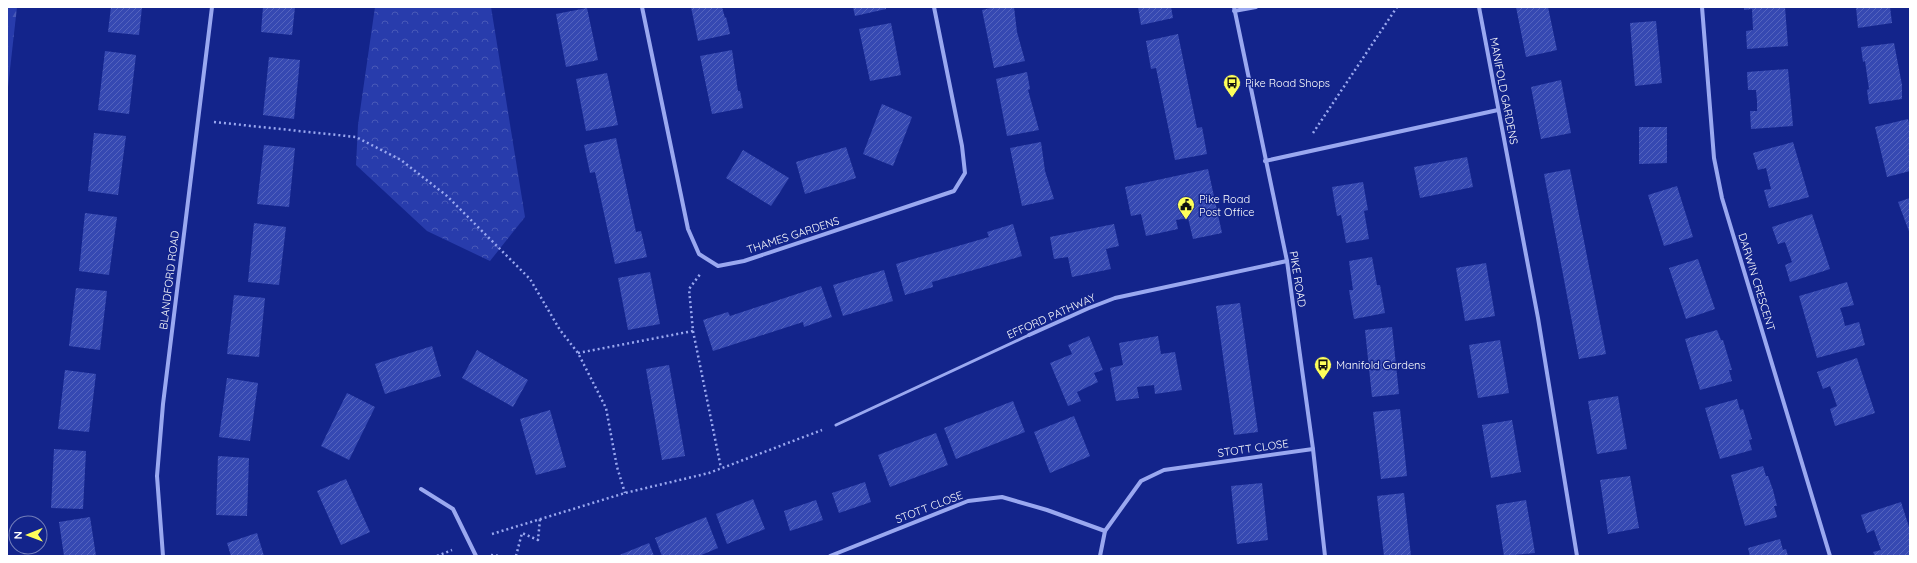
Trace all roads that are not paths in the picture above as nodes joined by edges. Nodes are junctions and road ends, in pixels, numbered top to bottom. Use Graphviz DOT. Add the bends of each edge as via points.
graph roads {
  1 [pos="212,7"];
  2 [pos="642,7"];
  3 [pos="934,7"];
  4 [pos="1256,7"];
  5 [pos="1478,7"];
  6 [pos="1702,7"];
  7 [pos="1234,9"];
  8 [pos="1498,110"];
  9 [pos="1265,161"];
  10 [pos="1287,260"];
  11 [pos="1029,336"];
  12 [pos="836,425"];
  13 [pos="1313,449"];
  14 [pos="421,488"];
  15 [pos="1105,531"];
  16 [pos="163,556"];
  17 [pos="476,556"];
  18 [pos="830,556"];
  19 [pos="1100,556"];
  20 [pos="1325,556"];
  21 [pos="1577,556"];
  22 [pos="1830,556"];
  1 -- 16 [label="street, BLANDFORD ROAD" via="163,404 157,476"];
  2 -- 3 [label="street, THAMES GARDENS" via="688,229 699,254 718,266 744,261 954,191 966,173"];
  4 -- 7 [label="street"];
  5 -- 8 [label="street, MANIFOLD GARDENS"];
  6 -- 22 [label="street, DARWIN CRESCENT" via="1714,158 1722,198"];
  7 -- 9 [label="street, PIKE ROAD"];
  8 -- 9 [label="street"];
  8 -- 21 [label="street, MANIFOLD GARDENS" via="1538,318"];
  9 -- 10 [label="street, PIKE ROAD"];
  10 -- 11 [label="street, EFFORD PATHWAY" via="1115,298"];
  10 -- 13 [label="street, PIKE ROAD"];
  11 -- 12 [label="lane, EFFORD PATHWAY"];
  13 -- 15 [label="street, STOTT CLOSE" via="1164,470 1141,481"];
  13 -- 20 [label="street, PIKE ROAD"];
  14 -- 17 [label="street" via="453,509"];
  15 -- 18 [label="street, STOTT CLOSE" via="1002,497 968,501"];
  15 -- 19 [label="street, STOTT CLOSE"];
}
